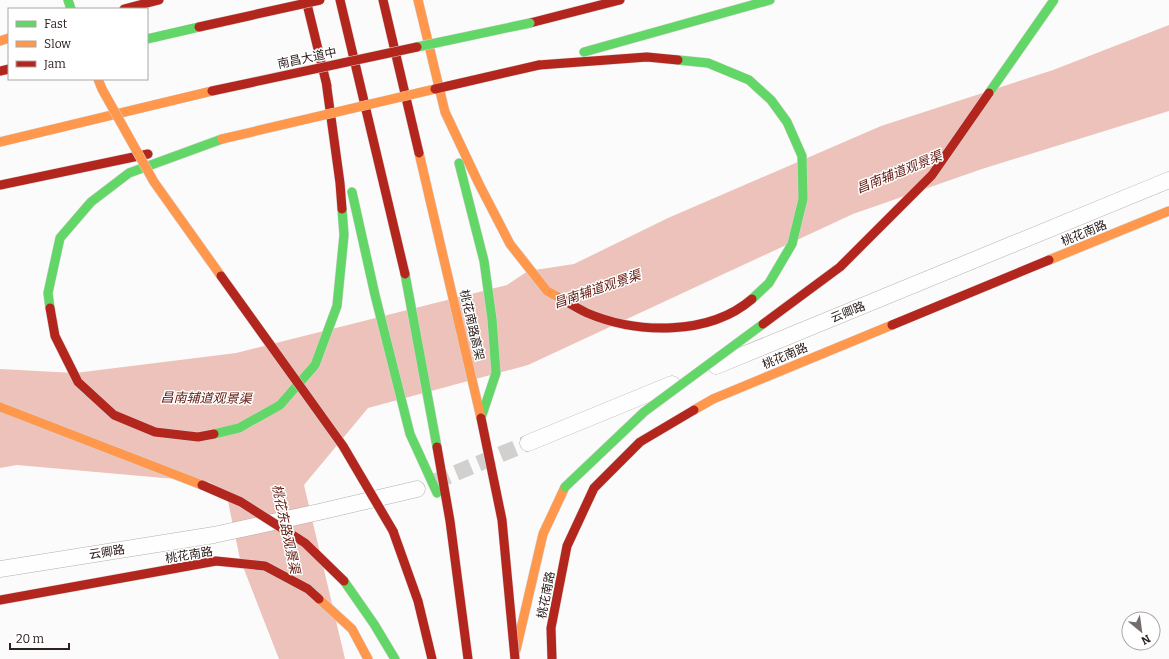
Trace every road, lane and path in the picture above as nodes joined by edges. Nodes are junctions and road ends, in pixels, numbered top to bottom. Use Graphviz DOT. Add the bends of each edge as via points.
graph roads {
  1 [pos="159,0"];
  2 [pos="306,0"];
  3 [pos="320,0"];
  4 [pos="340,0"];
  5 [pos="383,0"];
  6 [pos="418,0"];
  7 [pos="620,0"];
  8 [pos="770,0"];
  9 [pos="1054,0"];
  10 [pos="128,8"];
  11 [pos="148,39"];
  12 [pos="539,65"];
  13 [pos="98,80"];
  14 [pos="326,81"];
  15 [pos="445,112"];
  16 [pos="222,139"];
  17 [pos="0,142"];
  18 [pos="1169,180"];
  19 [pos="0,185"];
  20 [pos="1169,211"];
  21 [pos="0,407"];
  22 [pos="481,418"];
  23 [pos="528,443"];
  24 [pos="417,489"];
  25 [pos="450,521"];
  26 [pos="0,569"];
  27 [pos="0,600"];
  28 [pos="514,657"];
  29 [pos="368,659"];
  30 [pos="395,659"];
  31 [pos="432,659"];
  32 [pos="468,659"];
  33 [pos="552,659"];
  1 -- 10 [label="main road"];
  2 -- 14 [label="main road"];
  3 -- 11 [label="main road, bridge"];
  4 -- 25 [label="main road" via="407,284"];
  5 -- 22 [label="main road, 桃花南路高架"];
  6 -- 15 [label="main road"];
  7 -- 17 [label="main road, 南昌大道中, bridge" via="530,23 212,91"];
  8 -- 12 [label="main road"];
  9 -- 28 [label="main road, bridge" via="932,175 840,267 644,412 565,487 543,534"];
  12 -- 15 [label="main road" via="647,57 708,63 749,80 771,100 787,122 802,156 803,199 792,244 769,283 741,308 703,324 666,329 629,326 587,313 547,291 510,244"];
  12 -- 16 [label="main road, bridge"];
  13 -- 31 [label="main road, bridge" via="154,182 343,446 393,531 418,601"];
  14 -- 16 [label="main road" via="340,183 344,235 337,306 315,366 280,405 239,428 198,437 155,432 114,415 78,382 55,336 48,293 60,238 91,202 129,173"];
  14 -- 25 [label="main road" via="410,434"];
  15 -- 22 [label="main road" via="484,261 492,319 496,373"];
  16 -- 19 [label="main road"];
  18 -- 23 [label="street, 云卿路"];
  20 -- 33 [label="main road, 桃花南路" via="713,399 640,442 594,488 567,546 551,628"];
  21 -- 30 [label="main road, bridge" via="187,478 241,502 292,534 305,543 344,581"];
  22 -- 28 [label="main road, 桃花南路高架, bridge" via="502,520"];
  24 -- 26 [label="street, 云卿路" via="214,535"];
  25 -- 32 [label="main road"];
  27 -- 29 [label="main road, 桃花南路" via="216,561 265,566 308,589 352,629"];
}
